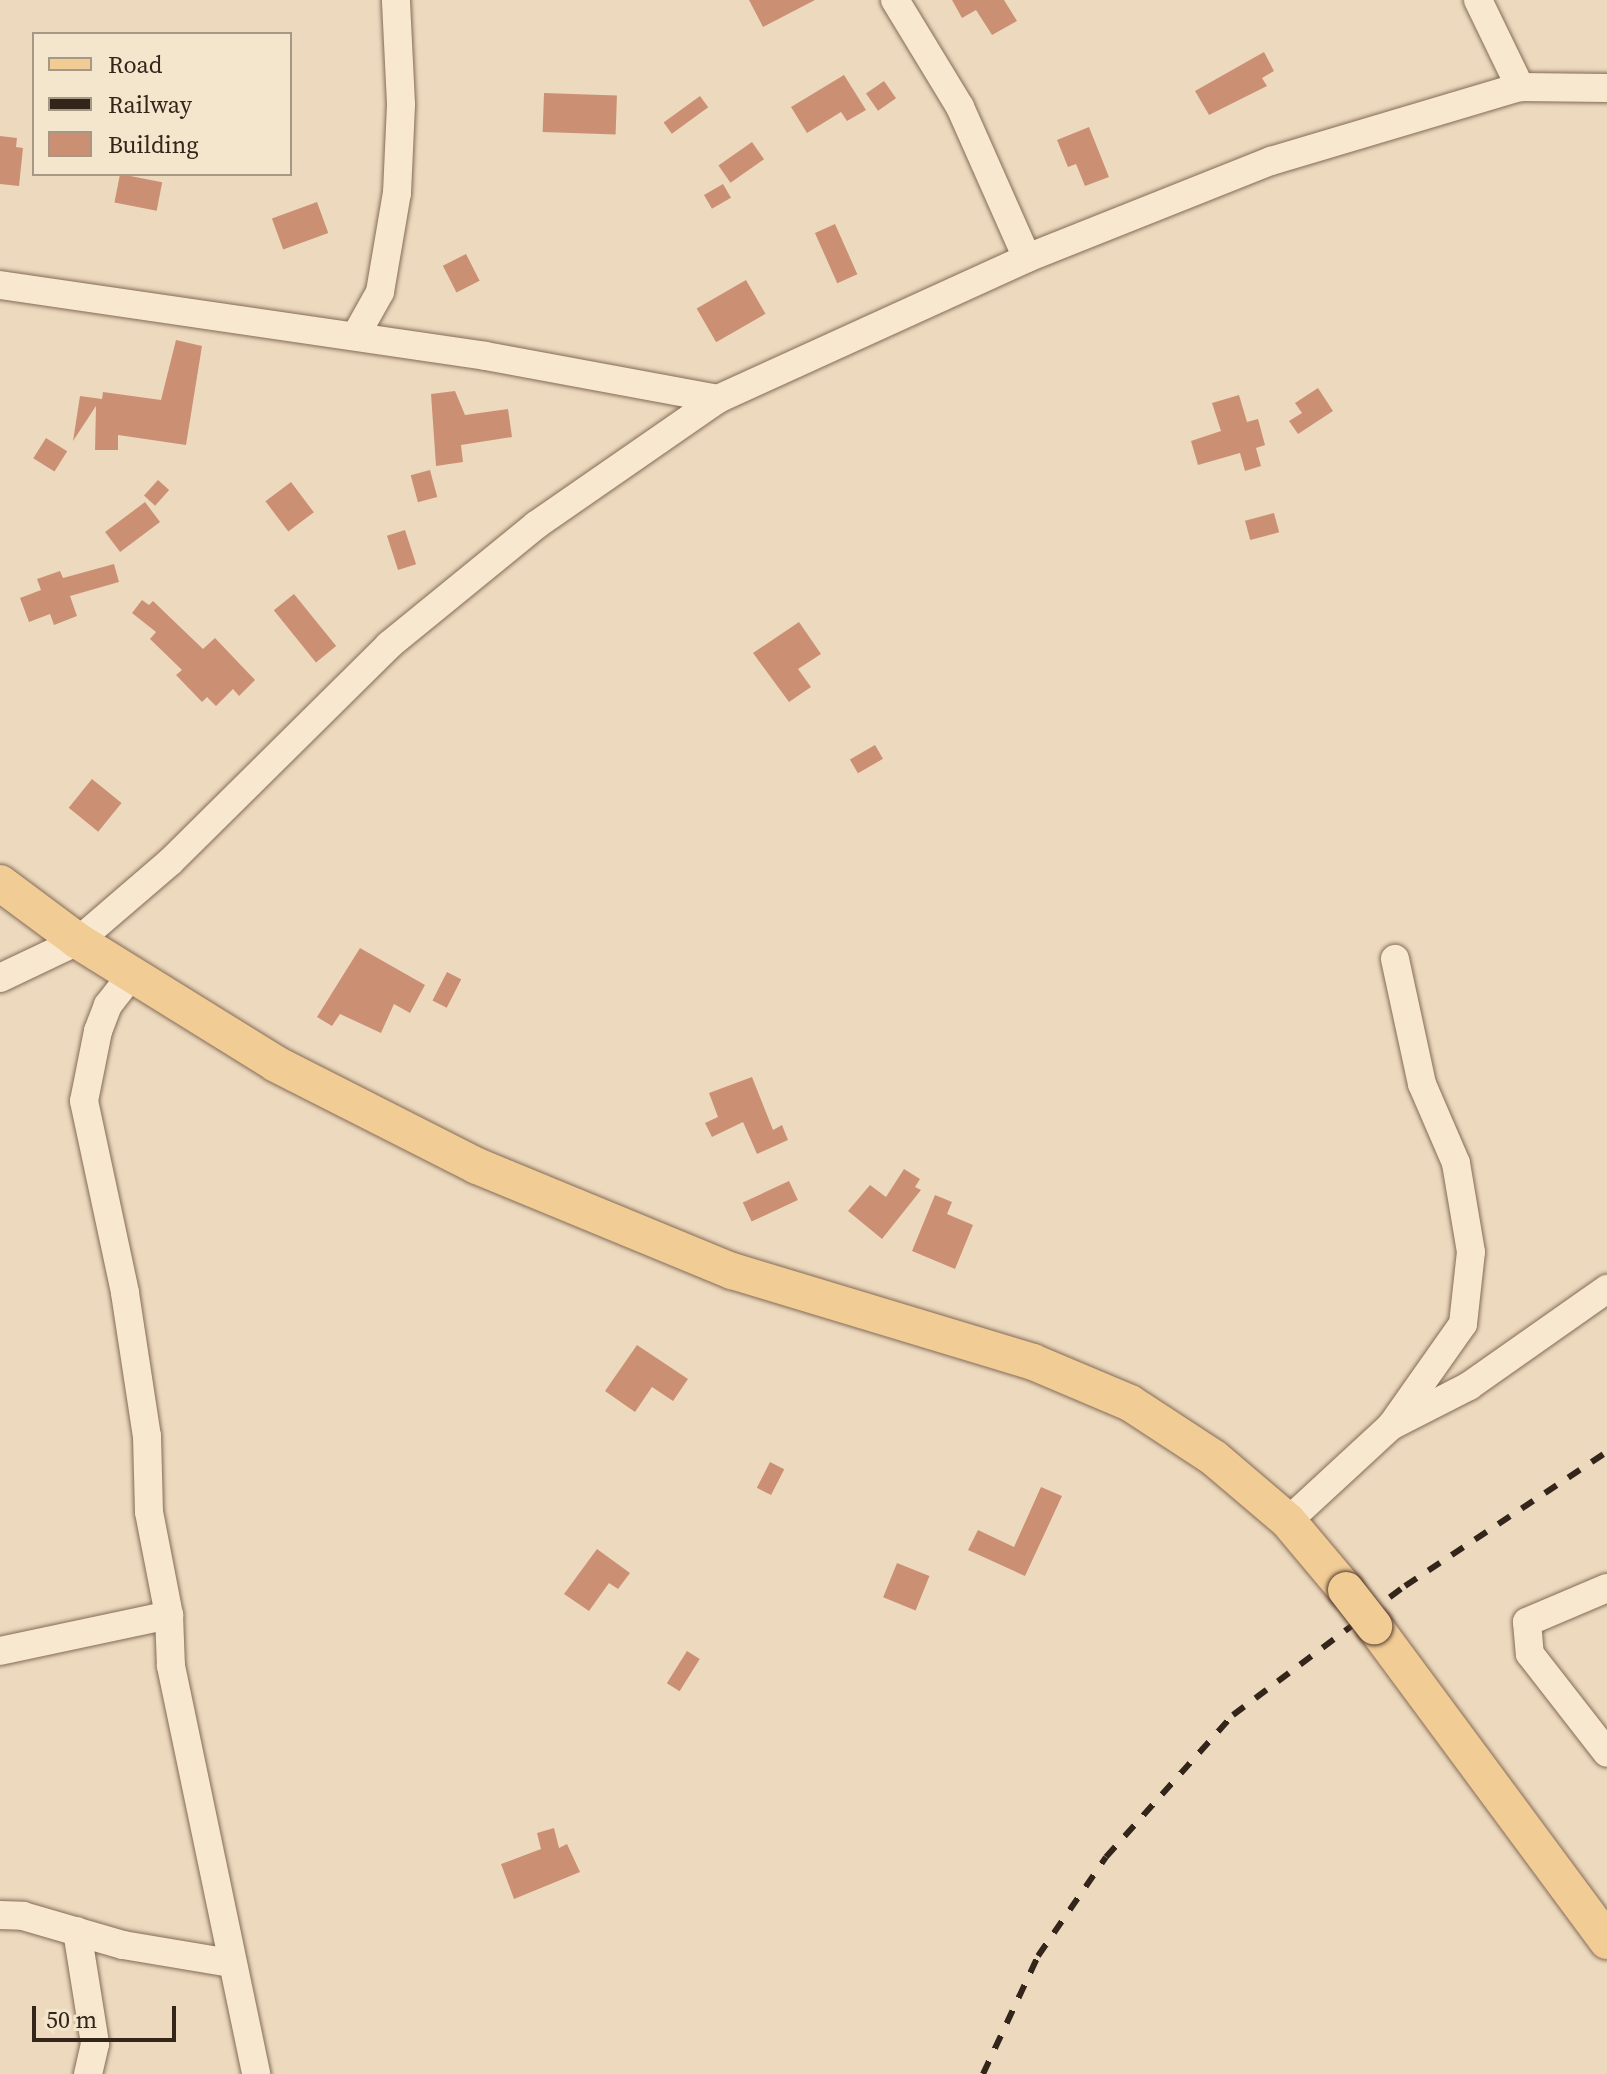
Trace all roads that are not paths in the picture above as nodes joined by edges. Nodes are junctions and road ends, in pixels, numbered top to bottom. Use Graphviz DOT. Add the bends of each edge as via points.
graph roads {
  1 [pos="396,0"];
  2 [pos="895,0"];
  3 [pos="1478,0"];
  4 [pos="1520,87"];
  5 [pos="1607,88"];
  6 [pos="1027,258"];
  7 [pos="0,285"];
  8 [pos="356,335"];
  9 [pos="718,399"];
  10 [pos="0,883"];
  11 [pos="78,941"];
  12 [pos="1395,959"];
  13 [pos="133,973"];
  14 [pos="0,978"];
  15 [pos="1607,1289"];
  16 [pos="1391,1426"];
  17 [pos="1288,1521"];
  18 [pos="1607,1588"];
  19 [pos="169,1615"];
  20 [pos="0,1651"];
  21 [pos="1607,1753"];
  22 [pos="0,1915"];
  23 [pos="77,1931"];
  24 [pos="1607,1941"];
  25 [pos="231,1963"];
  26 [pos="88,2074"];
  27 [pos="256,2074"];
  1 -- 8 [label="street" via="401,104 397,193 380,292"];
  2 -- 6 [label="street" via="960,107"];
  3 -- 4 [label="street"];
  4 -- 5 [label="street"];
  4 -- 6 [label="street" via="1271,161"];
  6 -- 9 [label="street"];
  7 -- 8 [label="street"];
  8 -- 9 [label="street"];
  9 -- 11 [label="street" via="536,525 389,645 171,861"];
  10 -- 11 [label="main road"];
  11 -- 13 [label="main road"];
  11 -- 14 [label="street"];
  12 -- 16 [label="street" via="1422,1084 1456,1163 1471,1252 1463,1324"];
  13 -- 17 [label="main road" via="276,1064 477,1166 732,1271 1033,1362 1130,1403 1214,1458"];
  13 -- 19 [label="street" via="108,1005 88,1065 84,1101 125,1293 147,1436 149,1512"];
  15 -- 16 [label="street" via="1469,1386"];
  16 -- 17 [label="street"];
  17 -- 24 [label="main road, bridge" via="1374,1626"];
  18 -- 21 [label="street" via="1527,1622 1530,1654"];
  19 -- 20 [label="street"];
  19 -- 25 [label="street" via="171,1666"];
  22 -- 23 [label="street"];
  23 -- 25 [label="street"];
  23 -- 26 [label="street" via="95,2044"];
  25 -- 27 [label="street"];
}
